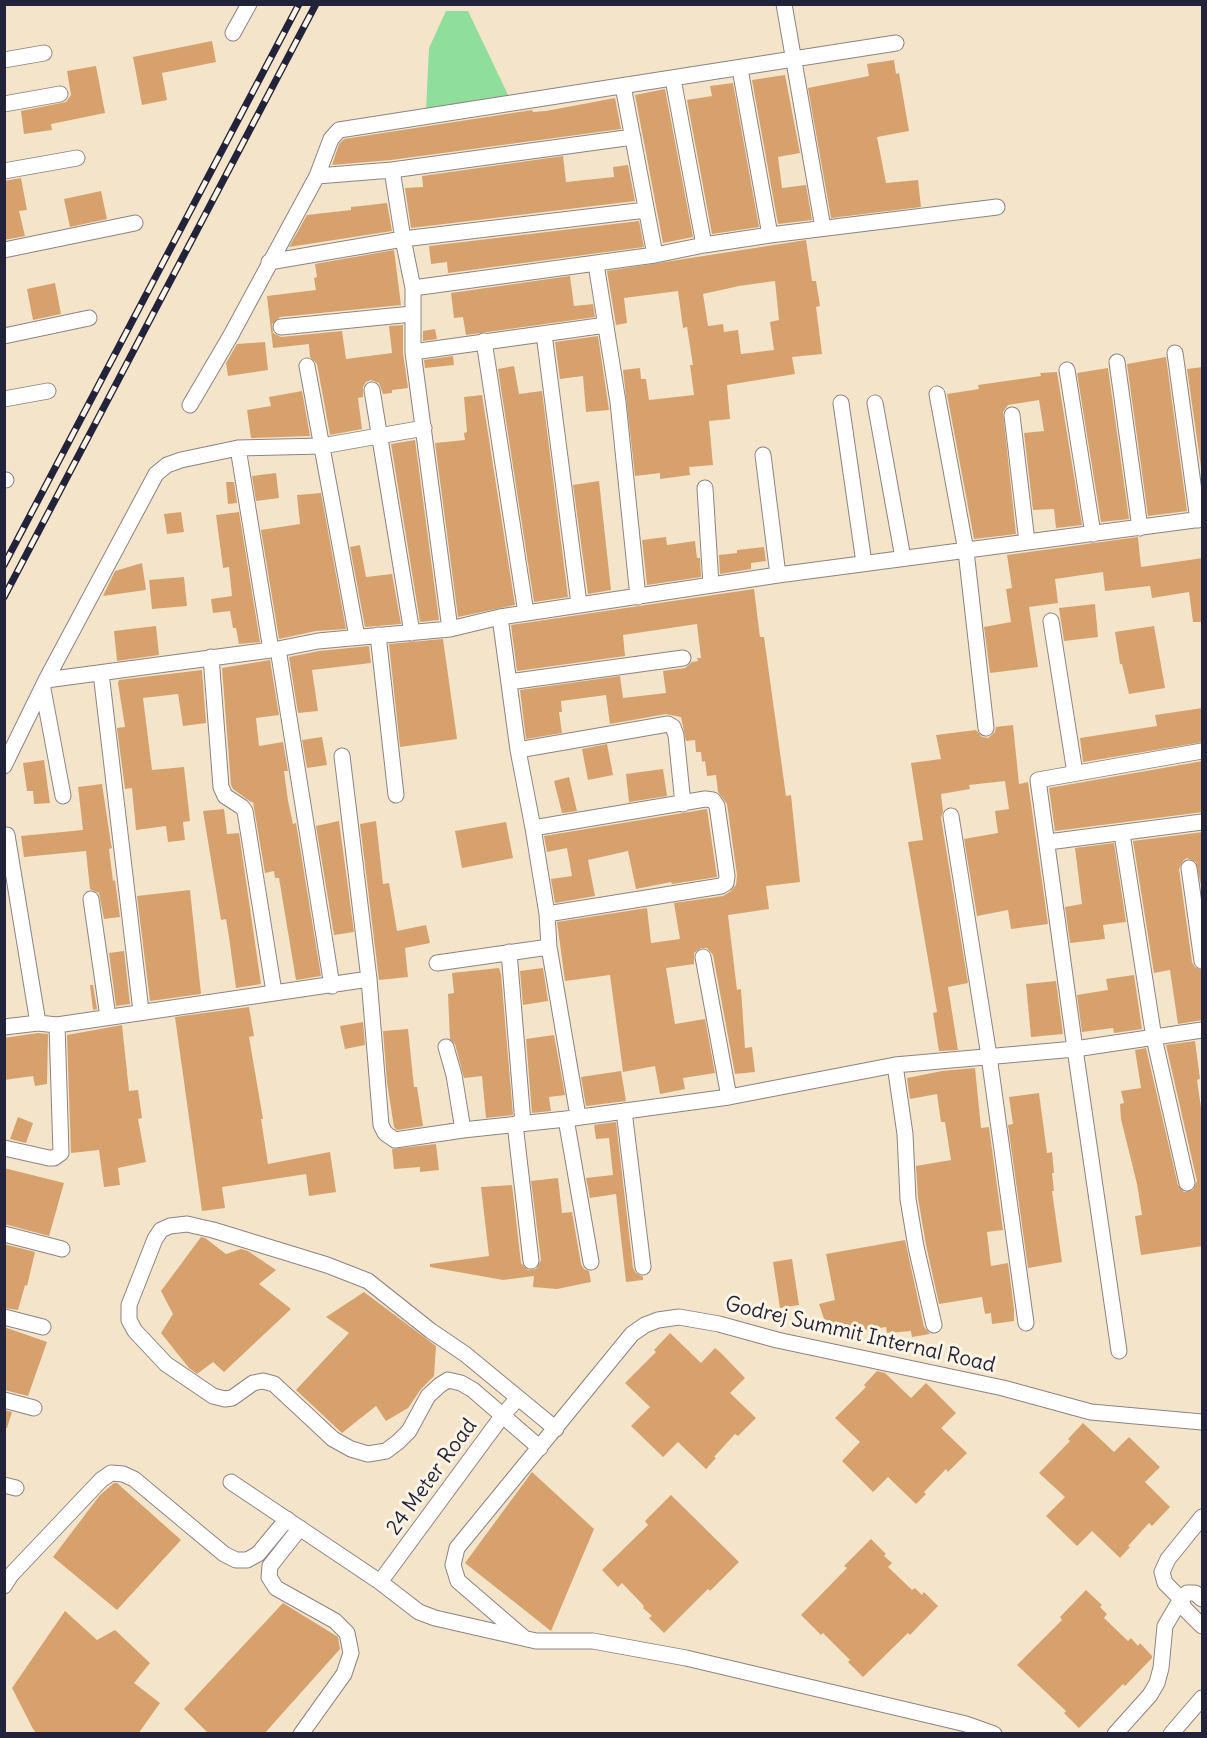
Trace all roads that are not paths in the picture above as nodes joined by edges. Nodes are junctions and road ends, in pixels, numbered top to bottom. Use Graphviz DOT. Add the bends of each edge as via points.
graph roads {
  1 [pos="249,4"];
  2 [pos="784,4"];
  3 [pos="233,33"];
  4 [pos="896,43"];
  5 [pos="44,53"];
  6 [pos="4,60"];
  7 [pos="795,60"];
  8 [pos="740,69"];
  9 [pos="673,79"];
  10 [pos="623,86"];
  11 [pos="60,94"];
  12 [pos="4,104"];
  13 [pos="633,137"];
  14 [pos="77,158"];
  15 [pos="392,170"];
  16 [pos="4,171"];
  17 [pos="317,176"];
  18 [pos="997,207"];
  19 [pos="646,210"];
  20 [pos="135,223"];
  21 [pos="824,228"];
  22 [pos="770,235"];
  23 [pos="403,239"];
  24 [pos="704,245"];
  25 [pos="4,250"];
  26 [pos="655,255"];
  27 [pos="269,262"];
  28 [pos="596,264"];
  29 [pos="413,288"];
  30 [pos="412,314"];
  31 [pos="89,318"];
  32 [pos="606,325"];
  33 [pos="281,327"];
  34 [pos="544,334"];
  35 [pos="4,336"];
  36 [pos="484,341"];
  37 [pos="413,352"];
  38 [pos="1175,353"];
  39 [pos="1117,362"];
  40 [pos="307,366"];
  41 [pos="1067,370"];
  42 [pos="372,390"];
  43 [pos="48,391"];
  44 [pos="937,394"];
  45 [pos="4,399"];
  46 [pos="840,403"];
  47 [pos="875,403"];
  48 [pos="190,405"];
  49 [pos="1012,415"];
  50 [pos="424,428"];
  51 [pos="378,435"];
  52 [pos="322,446"];
  53 [pos="238,448"];
  54 [pos="763,455"];
  55 [pos="705,488"];
  56 [pos="1201,519"];
  57 [pos="1140,528"];
  58 [pos="1093,534"];
  59 [pos="1027,542"];
  60 [pos="966,551"];
  61 [pos="903,558"];
  62 [pos="864,563"];
  63 [pos="778,575"];
  64 [pos="711,585"];
  65 [pos="638,597"];
  66 [pos="579,604"];
  67 [pos="526,613"];
  68 [pos="500,617"];
  69 [pos="1051,621"];
  70 [pos="450,629"];
  71 [pos="412,633"];
  72 [pos="378,635"];
  73 [pos="357,637"];
  74 [pos="275,649"];
  75 [pos="212,657"];
  76 [pos="683,658"];
  77 [pos="101,673"];
  78 [pos="508,682"];
  79 [pos="45,685"];
  80 [pos="986,728"];
  81 [pos="518,750"];
  82 [pos="1203,751"];
  83 [pos="342,756"];
  84 [pos="4,766"];
  85 [pos="1075,773"];
  86 [pos="396,795"];
  87 [pos="63,796"];
  88 [pos="683,804"];
  89 [pos="951,816"];
  90 [pos="1203,822"];
  91 [pos="533,828"];
  92 [pos="1122,834"];
  93 [pos="7,835"];
  94 [pos="1048,842"];
  95 [pos="1189,868"];
  96 [pos="91,899"];
  97 [pos="547,914"];
  98 [pos="549,947"];
  99 [pos="509,952"];
  100 [pos="703,957"];
  101 [pos="1203,961"];
  102 [pos="437,963"];
  103 [pos="369,980"];
  104 [pos="332,986"];
  105 [pos="274,992"];
  106 [pos="141,1011"];
  107 [pos="108,1017"];
  108 [pos="38,1023"];
  109 [pos="57,1024"];
  110 [pos="4,1027"];
  111 [pos="1203,1030"];
  112 [pos="1154,1038"];
  113 [pos="446,1047"];
  114 [pos="1074,1049"];
  115 [pos="989,1056"];
  116 [pos="895,1065"];
  117 [pos="729,1097"];
  118 [pos="624,1111"];
  119 [pos="572,1117"];
  120 [pos="519,1124"];
  121 [pos="463,1130"];
  122 [pos="4,1148"];
  123 [pos="1187,1183"];
  124 [pos="4,1234"];
  125 [pos="62,1249"];
  126 [pos="531,1261"];
  127 [pos="591,1262"];
  128 [pos="643,1267"];
  129 [pos="4,1317"];
  130 [pos="1026,1323"];
  131 [pos="934,1325"];
  132 [pos="43,1327"];
  133 [pos="1119,1351"];
  134 [pos="518,1398"];
  135 [pos="4,1400"];
  136 [pos="34,1408"];
  137 [pos="503,1415"];
  138 [pos="1203,1422"];
  139 [pos="556,1429"];
  140 [pos="540,1448"];
  141 [pos="231,1482"];
  142 [pos="1203,1517"];
  143 [pos="287,1519"];
  144 [pos="300,1528"];
  145 [pos="7,1575"];
  146 [pos="380,1582"];
  147 [pos="1181,1599"];
  148 [pos="1203,1599"];
  149 [pos="1203,1626"];
  150 [pos="523,1637"];
  151 [pos="1203,1698"];
  152 [pos="301,1734"];
  153 [pos="994,1734"];
  154 [pos="1115,1734"];
  155 [pos="1171,1734"];
  1 -- 3 [label="street"];
  2 -- 7 [label="street"];
  4 -- 7 [label="street"];
  5 -- 6 [label="street"];
  7 -- 8 [label="street"];
  7 -- 21 [label="street"];
  8 -- 9 [label="street"];
  8 -- 22 [label="street"];
  9 -- 10 [label="street"];
  9 -- 24 [label="street"];
  10 -- 13 [label="street"];
  10 -- 17 [label="street" via="339,130 331,139"];
  11 -- 12 [label="street"];
  13 -- 15 [label="street"];
  13 -- 19 [label="street"];
  14 -- 16 [label="street"];
  15 -- 17 [label="street"];
  15 -- 23 [label="street"];
  17 -- 27 [label="street"];
  18 -- 21 [label="street"];
  19 -- 23 [label="street"];
  19 -- 26 [label="street"];
  20 -- 25 [label="street"];
  21 -- 22 [label="street"];
  22 -- 24 [label="street"];
  23 -- 27 [label="street"];
  23 -- 29 [label="street"];
  24 -- 26 [label="street"];
  26 -- 28 [label="street"];
  27 -- 48 [label="street"];
  28 -- 29 [label="street"];
  28 -- 32 [label="street"];
  29 -- 30 [label="street"];
  30 -- 33 [label="street"];
  30 -- 37 [label="street"];
  31 -- 35 [label="street"];
  32 -- 34 [label="street"];
  32 -- 65 [label="street"];
  34 -- 36 [label="street"];
  34 -- 66 [label="street"];
  36 -- 37 [label="street"];
  36 -- 67 [label="street"];
  37 -- 50 [label="street"];
  38 -- 56 [label="street"];
  39 -- 57 [label="street"];
  40 -- 52 [label="street"];
  41 -- 58 [label="street"];
  42 -- 51 [label="street"];
  43 -- 45 [label="street"];
  44 -- 60 [label="street"];
  46 -- 62 [label="street"];
  47 -- 61 [label="street"];
  49 -- 59 [label="street"];
  50 -- 51 [label="street"];
  50 -- 70 [label="street"];
  51 -- 52 [label="street"];
  51 -- 71 [label="street"];
  52 -- 53 [label="street"];
  52 -- 73 [label="street"];
  53 -- 74 [label="street"];
  53 -- 79 [label="street" via="181,460 156,474"];
  54 -- 63 [label="street"];
  55 -- 64 [label="street"];
  56 -- 57 [label="street"];
  57 -- 58 [label="street"];
  58 -- 59 [label="street"];
  59 -- 60 [label="street"];
  60 -- 61 [label="street"];
  60 -- 80 [label="street"];
  61 -- 62 [label="street"];
  62 -- 63 [label="street"];
  63 -- 64 [label="street"];
  64 -- 65 [label="street"];
  65 -- 66 [label="street"];
  66 -- 67 [label="street"];
  67 -- 68 [label="street"];
  68 -- 70 [label="street"];
  68 -- 78 [label="street"];
  69 -- 85 [label="street"];
  70 -- 71 [label="street"];
  71 -- 72 [label="street"];
  72 -- 73 [label="street"];
  72 -- 86 [label="street"];
  73 -- 74 [label="street"];
  74 -- 75 [label="street"];
  74 -- 104 [label="street"];
  75 -- 77 [label="street"];
  75 -- 105 [label="street" via="221,787 225,796 245,812"];
  76 -- 78 [label="street"];
  77 -- 79 [label="street"];
  77 -- 106 [label="street"];
  78 -- 81 [label="street"];
  79 -- 84 [label="street"];
  79 -- 87 [label="street"];
  81 -- 88 [label="street" via="668,724 676,735"];
  81 -- 91 [label="street"];
  82 -- 85 [label="street"];
  83 -- 103 [label="street"];
  85 -- 94 [label="street" via="1038,780"];
  88 -- 91 [label="street"];
  88 -- 97 [label="street" via="705,799 713,800 717,806 726,882 721,886"];
  89 -- 115 [label="street"];
  90 -- 92 [label="street"];
  91 -- 97 [label="street"];
  92 -- 94 [label="street"];
  92 -- 112 [label="street"];
  93 -- 108 [label="street"];
  94 -- 114 [label="street"];
  95 -- 101 [label="street"];
  96 -- 107 [label="street"];
  97 -- 98 [label="street"];
  98 -- 99 [label="street"];
  98 -- 119 [label="street"];
  99 -- 102 [label="street"];
  99 -- 120 [label="street"];
  100 -- 117 [label="street"];
  103 -- 104 [label="street"];
  103 -- 121 [label="street" via="381,1125 385,1133 395,1140"];
  104 -- 105 [label="street"];
  105 -- 106 [label="street"];
  106 -- 107 [label="street"];
  107 -- 109 [label="street"];
  108 -- 109 [label="street"];
  108 -- 110 [label="street"];
  109 -- 122 [label="street" via="62,1150 50,1158"];
  111 -- 112 [label="street"];
  112 -- 114 [label="street"];
  112 -- 123 [label="street"];
  113 -- 121 [label="street"];
  114 -- 115 [label="street"];
  114 -- 133 [label="street"];
  115 -- 116 [label="street"];
  115 -- 130 [label="street"];
  116 -- 117 [label="street"];
  116 -- 131 [label="street" via="905,1134 908,1198"];
  117 -- 118 [label="street"];
  118 -- 119 [label="street"];
  118 -- 128 [label="street"];
  119 -- 120 [label="street"];
  119 -- 127 [label="street"];
  120 -- 121 [label="street"];
  120 -- 126 [label="street"];
  124 -- 125 [label="street"];
  129 -- 132 [label="street"];
  134 -- 137 [label="street, 24 Meter Road"];
  134 -- 137 [label="street" via="368,1281 213,1230 187,1224 161,1230 129,1305 128,1315 135,1331 175,1371 213,1396 232,1398 253,1383 274,1384 323,1431 351,1449 368,1454 386,1451 409,1431 428,1396 448,1380 473,1390"];
  134 -- 139 [label="street"];
  135 -- 136 [label="street"];
  137 -- 140 [label="street"];
  137 -- 146 [label="street, 24 Meter Road"];
  138 -- 139 [label="street, Godrej Summit Internal Road" via="1090,1412 1003,1388 680,1317 645,1324 632,1334"];
  139 -- 140 [label="street, Godrej Summit Internal Road"];
  140 -- 150 [label="street, Godrej Summit Internal Road" via="458,1548 453,1565 458,1581"];
  141 -- 143 [label="street"];
  142 -- 147 [label="street" via="1163,1566 1162,1578"];
  143 -- 144 [label="street"];
  143 -- 145 [label="street" via="258,1554 236,1560 134,1479 111,1473"];
  144 -- 146 [label="street"];
  144 -- 152 [label="street" via="270,1566 269,1577 276,1588 335,1621 346,1633 351,1653 344,1674"];
  146 -- 150 [label="street" via="419,1612"];
  147 -- 148 [label="street" via="1187,1593"];
  147 -- 149 [label="street" via="1184,1608"];
  147 -- 154 [label="street" via="1165,1626 1157,1683"];
  150 -- 153 [label="street" via="536,1641 593,1641 686,1658 966,1724"];
  151 -- 155 [label="street"];
}
